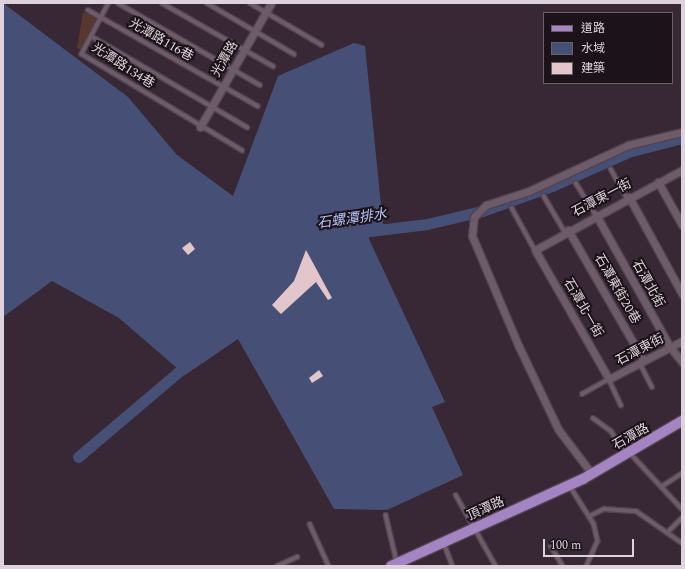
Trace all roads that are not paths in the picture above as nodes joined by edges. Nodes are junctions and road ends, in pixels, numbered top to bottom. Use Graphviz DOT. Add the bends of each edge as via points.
graph roads {
  1 [pos="109,3"];
  2 [pos="118,3"];
  3 [pos="162,3"];
  4 [pos="207,3"];
  5 [pos="250,3"];
  6 [pos="271,3"];
  7 [pos="88,10"];
  8 [pos="266,12"];
  9 [pos="101,18"];
  10 [pos="255,31"];
  11 [pos="91,36"];
  12 [pos="322,46"];
  13 [pos="244,50"];
  14 [pos="294,54"];
  15 [pos="273,66"];
  16 [pos="233,69"];
  17 [pos="260,85"];
  18 [pos="223,86"];
  19 [pos="212,106"];
  20 [pos="258,106"];
  21 [pos="200,126"];
  22 [pos="247,127"];
  23 [pos="682,132"];
  24 [pos="242,150"];
  25 [pos="611,170"];
  26 [pos="682,170"];
  27 [pos="576,182"];
  28 [pos="658,182"];
  29 [pos="544,196"];
  30 [pos="628,198"];
  31 [pos="512,208"];
  32 [pos="596,215"];
  33 [pos="682,225"];
  34 [pos="566,231"];
  35 [pos="535,250"];
  36 [pos="682,294"];
  37 [pos="682,341"];
  38 [pos="670,347"];
  39 [pos="642,362"];
  40 [pos="682,362"];
  41 [pos="609,379"];
  42 [pos="652,387"];
  43 [pos="582,394"];
  44 [pos="621,405"];
  45 [pos="593,418"];
  46 [pos="682,422"];
  47 [pos="628,454"];
  48 [pos="592,474"];
  49 [pos="681,474"];
  50 [pos="570,485"];
  51 [pos="661,487"];
  52 [pos="456,495"];
  53 [pos="682,509"];
  54 [pos="386,514"];
  55 [pos="590,516"];
  56 [pos="682,518"];
  57 [pos="310,524"];
  58 [pos="476,528"];
  59 [pos="667,533"];
  60 [pos="444,542"];
  61 [pos="682,543"];
  62 [pos="550,546"];
  63 [pos="297,557"];
  64 [pos="397,564"];
  65 [pos="277,566"];
  66 [pos="329,566"];
  67 [pos="453,566"];
  68 [pos="496,566"];
  69 [pos="563,566"];
  70 [pos="588,566"];
  1 -- 9 [label="lane, 光潭路134巷"];
  2 -- 16 [label="lane"];
  3 -- 13 [label="lane"];
  4 -- 10 [label="lane"];
  5 -- 8 [label="lane"];
  6 -- 8 [label="street, 光潭路"];
  7 -- 9 [label="lane, 光潭路116巷"];
  8 -- 10 [label="street, 光潭路"];
  8 -- 12 [label="lane"];
  9 -- 11 [label="lane, 光潭路134巷"];
  9 -- 18 [label="lane, 光潭路116巷"];
  10 -- 13 [label="street, 光潭路"];
  10 -- 14 [label="lane"];
  11 -- 19 [label="lane"];
  11 -- 21 [label="lane, 光潭路134巷" via="82,54"];
  13 -- 15 [label="lane"];
  13 -- 16 [label="street, 光潭路"];
  16 -- 17 [label="lane"];
  16 -- 18 [label="street, 光潭路"];
  18 -- 19 [label="street, 光潭路"];
  18 -- 20 [label="lane, 光潭路116巷"];
  19 -- 21 [label="street, 光潭路"];
  19 -- 22 [label="lane"];
  21 -- 24 [label="lane"];
  23 -- 48 [label="street" via="628,146 529,191 479,209 474,217 472,236 519,347 558,429"];
  25 -- 30 [label="lane"];
  26 -- 28 [label="street, 石潭東一街"];
  27 -- 32 [label="lane"];
  28 -- 30 [label="street, 石潭東一街"];
  28 -- 33 [label="street"];
  29 -- 34 [label="lane"];
  30 -- 32 [label="street, 石潭東一街"];
  30 -- 36 [label="street"];
  31 -- 35 [label="lane"];
  32 -- 34 [label="street, 石潭東一街"];
  32 -- 38 [label="street, 石潭北街"];
  34 -- 35 [label="street, 石潭東一街"];
  34 -- 39 [label="street, 石潭東街20巷"];
  35 -- 41 [label="street, 石潭北一街"];
  37 -- 38 [label="street, 石潭東街"];
  38 -- 39 [label="street, 石潭東街"];
  38 -- 40 [label="street, 石潭北街"];
  39 -- 41 [label="street, 石潭東街"];
  39 -- 42 [label="lane"];
  41 -- 43 [label="lane"];
  41 -- 44 [label="lane"];
  45 -- 47 [label="lane" via="611,431"];
  46 -- 47 [label="main road, 石潭路"];
  47 -- 48 [label="main road, 石潭路"];
  47 -- 51 [label="lane"];
  48 -- 50 [label="main road, 頂潭路"];
  49 -- 51 [label="lane"];
  50 -- 55 [label="lane" via="573,496"];
  50 -- 58 [label="main road, 頂潭路"];
  51 -- 53 [label="lane"];
  52 -- 58 [label="lane"];
  54 -- 64 [label="lane"];
  55 -- 59 [label="lane" via="604,509 636,511"];
  55 -- 70 [label="lane" via="598,541"];
  56 -- 59 [label="lane"];
  57 -- 66 [label="lane"];
  58 -- 60 [label="main road, 頂潭路"];
  58 -- 68 [label="lane"];
  59 -- 61 [label="lane"];
  60 -- 64 [label="main road, 頂潭路"];
  60 -- 67 [label="lane"];
  62 -- 69 [label="lane"];
  63 -- 65 [label="lane"];
}
